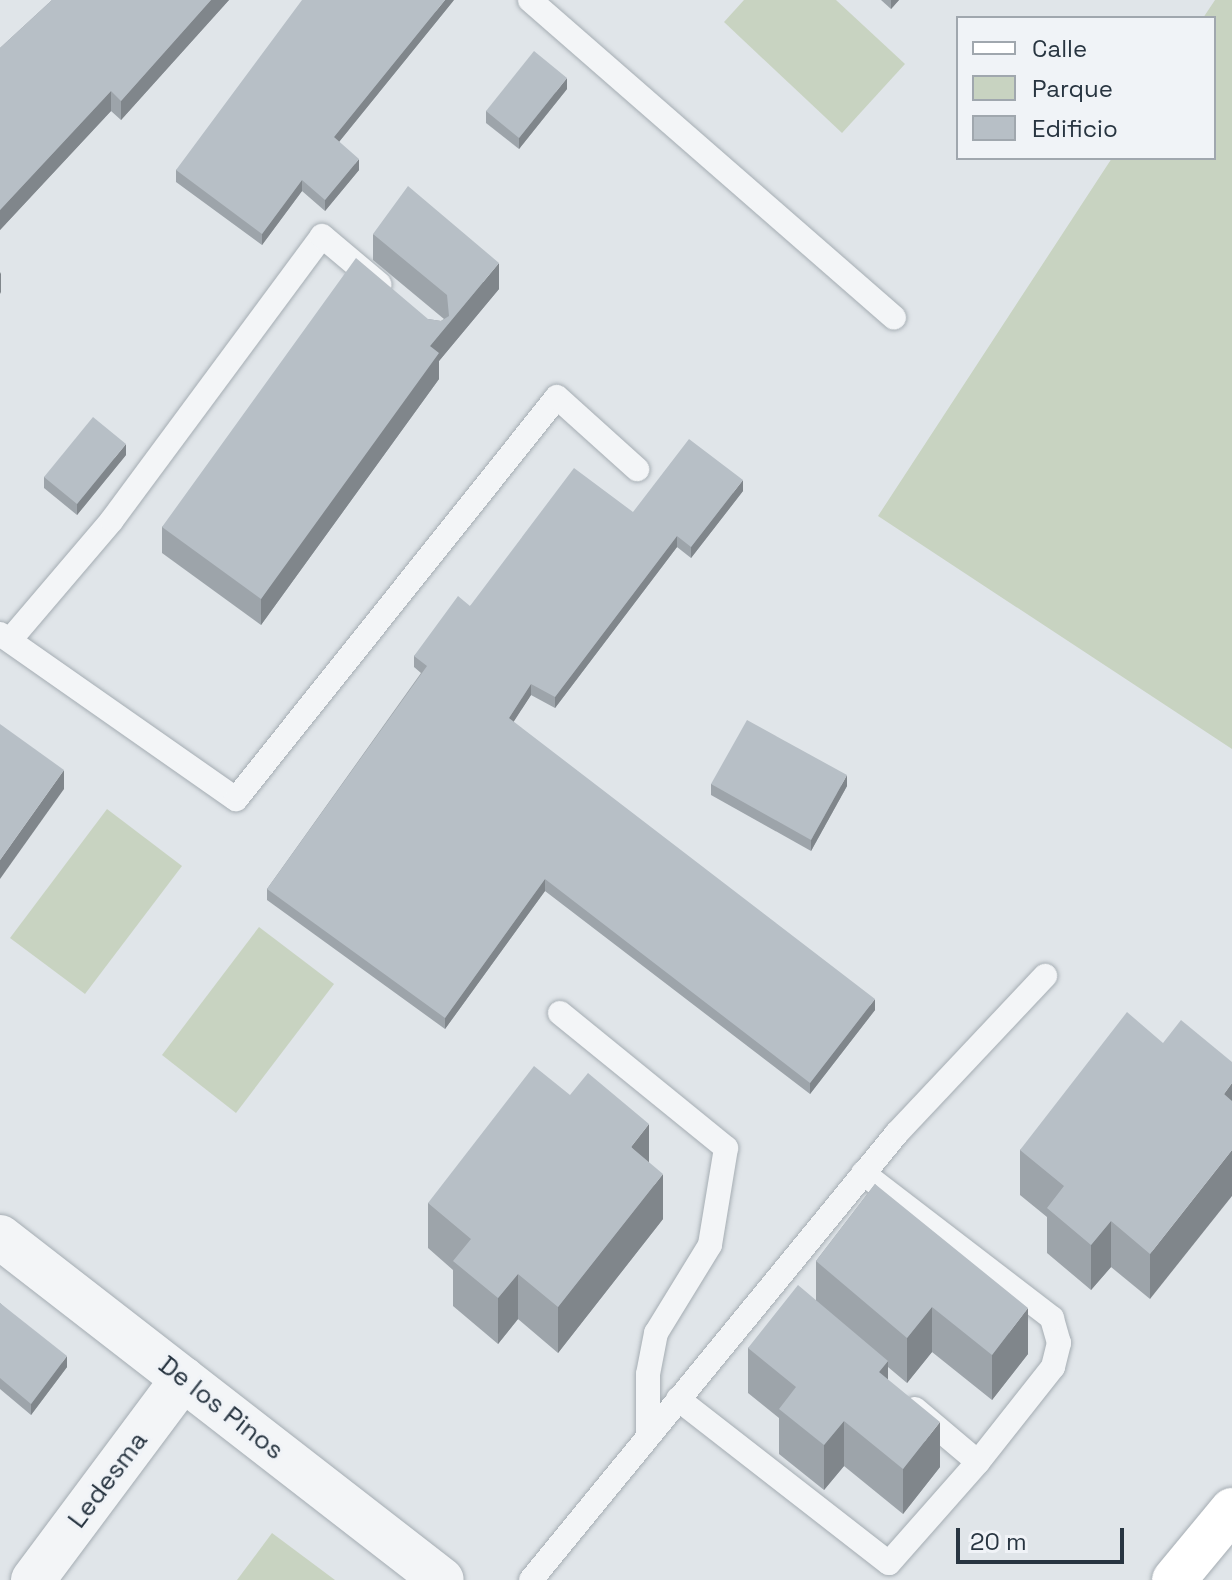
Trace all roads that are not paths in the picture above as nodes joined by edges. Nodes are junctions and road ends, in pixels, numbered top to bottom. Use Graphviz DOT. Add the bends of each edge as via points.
graph roads {
  1 [pos="530,0"];
  2 [pos="402,304"];
  3 [pos="894,317"];
  4 [pos="637,469"];
  5 [pos="5,637"];
  6 [pos="1045,976"];
  7 [pos="560,1013"];
  8 [pos="863,1173"];
  9 [pos="0,1237"];
  10 [pos="769,1286"];
  11 [pos="793,1305"];
  12 [pos="183,1379"];
  13 [pos="897,1393"];
  14 [pos="678,1399"];
  15 [pos="648,1434"];
  16 [pos="978,1462"];
  17 [pos="1232,1510"];
  18 [pos="33,1580"];
  19 [pos="442,1580"];
  20 [pos="531,1580"];
  21 [pos="1174,1580"];
  1 -- 3 [label="lane"];
  2 -- 5 [label="lane" via="322,236 112,520"];
  4 -- 5 [label="lane" via="557,397 236,799"];
  6 -- 8 [label="lane"];
  7 -- 15 [label="lane" via="726,1148 710,1245 656,1333 648,1374"];
  8 -- 10 [label="lane"];
  8 -- 16 [label="lane" via="1052,1318 1059,1343 1053,1367"];
  9 -- 12 [label="street, De los Pinos"];
  10 -- 11 [label="lane"];
  10 -- 14 [label="lane"];
  12 -- 18 [label="street, Ledesma"];
  12 -- 19 [label="street, De los Pinos"];
  13 -- 16 [label="lane"];
  14 -- 15 [label="lane"];
  14 -- 16 [label="lane" via="889,1563"];
  15 -- 20 [label="lane"];
  17 -- 21 [label="main road"];
}
